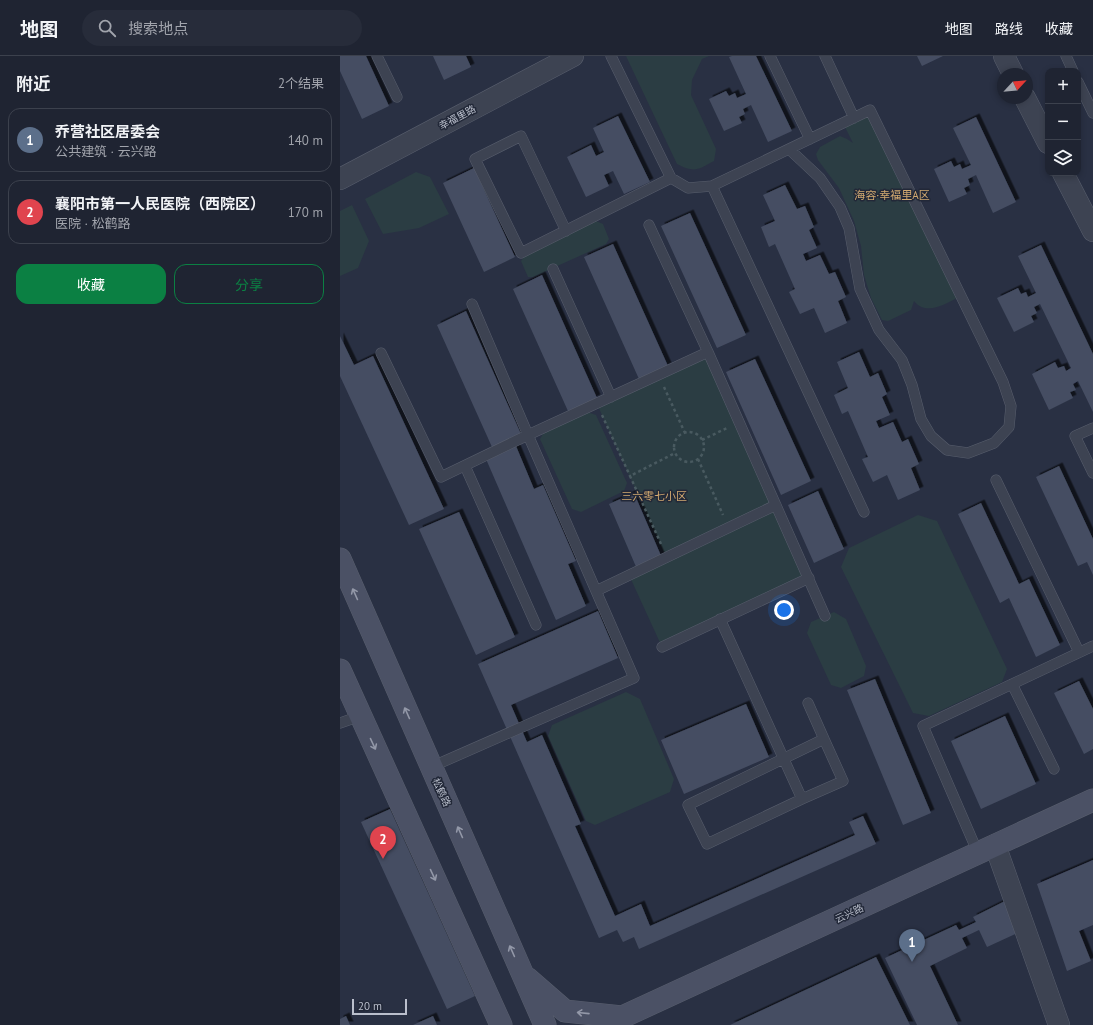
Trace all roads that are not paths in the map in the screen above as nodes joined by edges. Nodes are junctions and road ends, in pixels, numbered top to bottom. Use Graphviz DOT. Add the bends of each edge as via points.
graph roads {
  1 [pos="378,56"];
  2 [pos="573,56"];
  3 [pos="612,56"];
  4 [pos="770,56"];
  5 [pos="825,56"];
  6 [pos="1004,56"];
  7 [pos="1066,56"];
  8 [pos="1010,68"];
  9 [pos="1072,68"];
  10 [pos="1081,88"];
  11 [pos="397,97"];
  12 [pos="1028,104"];
  13 [pos="1093,113"];
  14 [pos="854,118"];
  15 [pos="810,139"];
  16 [pos="1046,140"];
  17 [pos="789,149"];
  18 [pos="1065,176"];
  19 [pos="671,178"];
  20 [pos="340,179"];
  21 [pos="712,186"];
  22 [pos="649,224"];
  23 [pos="1091,224"];
  24 [pos="566,231"];
  25 [pos="553,269"];
  26 [pos="472,304"];
  27 [pos="708,352"];
  28 [pos="381,353"];
  29 [pos="611,397"];
  30 [pos="1093,428"];
  31 [pos="528,435"];
  32 [pos="465,466"];
  33 [pos="1093,473"];
  34 [pos="996,480"];
  35 [pos="776,505"];
  36 [pos="864,512"];
  37 [pos="340,559"];
  38 [pos="809,578"];
  39 [pos="596,591"];
  40 [pos="825,616"];
  41 [pos="720,619"];
  42 [pos="536,625"];
  43 [pos="662,647"];
  44 [pos="1092,650"];
  45 [pos="1079,652"];
  46 [pos="340,670"];
  47 [pos="1012,684"];
  48 [pos="808,703"];
  49 [pos="350,720"];
  50 [pos="824,739"];
  51 [pos="784,759"];
  52 [pos="431,767"];
  53 [pos="1054,770"];
  54 [pos="802,799"];
  55 [pos="1093,800"];
  56 [pos="986,849"];
  57 [pos="522,974"];
  58 [pos="487,994"];
  59 [pos="614,1022"];
  60 [pos="1057,1024"];
  61 [pos="485,1025"];
  62 [pos="501,1025"];
  63 [pos="545,1025"];
  1 -- 11 [label="lane"];
  2 -- 20 [label="street, 幸福里路"];
  3 -- 19 [label="lane"];
  4 -- 15 [label="lane"];
  5 -- 14 [label="lane"];
  6 -- 8 [label="street"];
  7 -- 9 [label="lane"];
  10 -- 13 [label="lane"];
  12 -- 16 [label="street"];
  14 -- 15 [label="lane"];
  14 -- 17 [label="lane" via="870,110 1003,382 1010,406 1009,427 994,443 968,453 947,450 920,420 912,385 902,360 879,330 860,289 849,228 840,207 820,178"];
  15 -- 17 [label="lane"];
  17 -- 21 [label="lane"];
  18 -- 23 [label="street"];
  19 -- 21 [label="lane" via="688,188"];
  19 -- 24 [label="lane"];
  21 -- 36 [label="lane"];
  22 -- 27 [label="lane"];
  24 -- 24 [label="lane" via="521,253 475,159 521,136"];
  25 -- 29 [label="lane"];
  26 -- 31 [label="lane"];
  27 -- 29 [label="lane"];
  27 -- 35 [label="lane"];
  28 -- 32 [label="lane" via="441,477"];
  29 -- 31 [label="lane"];
  30 -- 33 [label="lane" via="1075,436"];
  31 -- 32 [label="lane"];
  31 -- 39 [label="lane"];
  32 -- 42 [label="lane"];
  34 -- 45 [label="lane"];
  35 -- 38 [label="lane"];
  35 -- 39 [label="lane"];
  52 -- 37 [label="main road, 松鹤路, one-way"];
  38 -- 40 [label="lane"];
  38 -- 41 [label="lane"];
  39 -- 52 [label="lane" via="634,678"];
  41 -- 43 [label="lane"];
  41 -- 51 [label="lane"];
  44 -- 45 [label="lane"];
  45 -- 47 [label="lane"];
  46 -- 49 [label="main road"];
  47 -- 53 [label="lane"];
  47 -- 56 [label="lane" via="923,726"];
  48 -- 50 [label="lane"];
  49 -- 58 [label="main road, one-way"];
  50 -- 51 [label="lane"];
  50 -- 54 [label="lane" via="843,781"];
  51 -- 54 [label="lane"];
  51 -- 54 [label="lane" via="688,805 707,844"];
  57 -- 52 [label="main road, 松鹤路, one-way"];
  55 -- 56 [label="main road, 云兴路"];
  56 -- 59 [label="main road, 云兴路"];
  56 -- 60 [label="street"];
  59 -- 57 [label="main road, one-way" via="564,1011"];
  57 -- 63 [label="main road, 松鹤路"];
  58 -- 61 [label="main road"];
  58 -- 62 [label="main road"];
}
